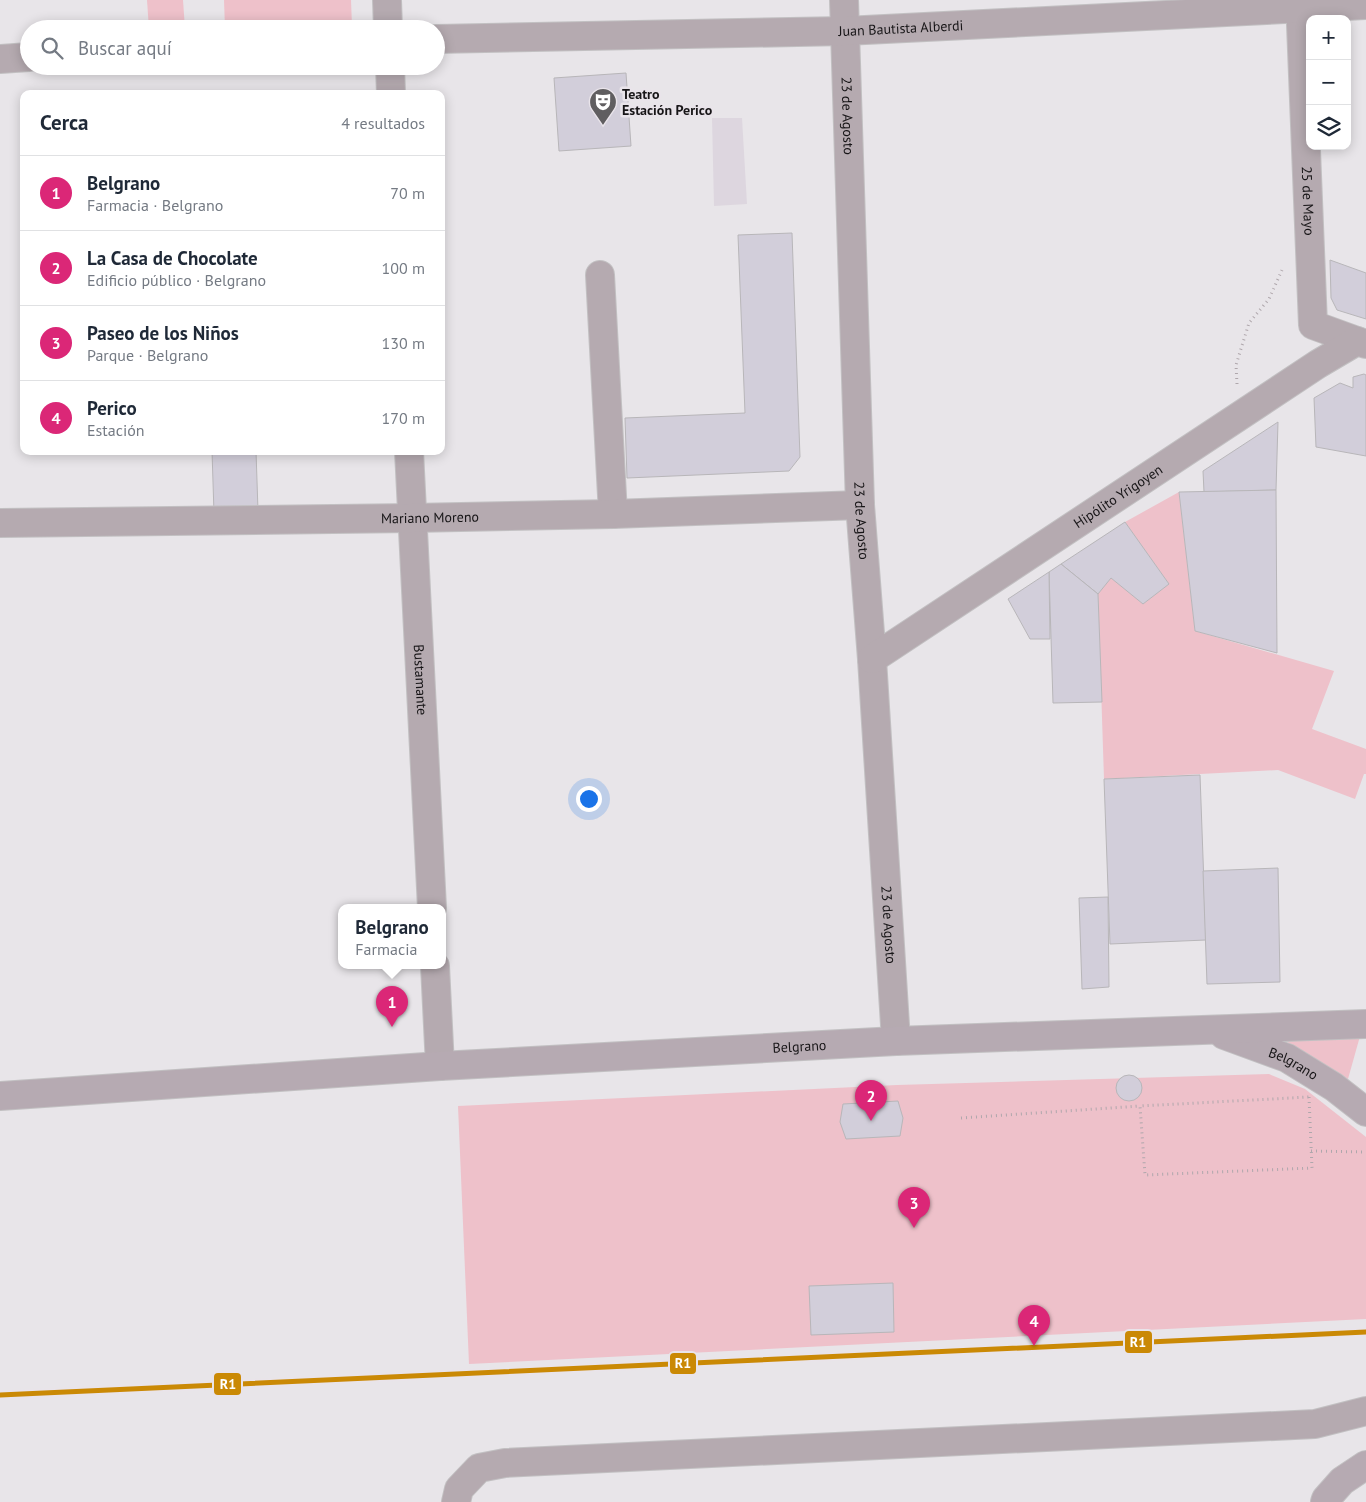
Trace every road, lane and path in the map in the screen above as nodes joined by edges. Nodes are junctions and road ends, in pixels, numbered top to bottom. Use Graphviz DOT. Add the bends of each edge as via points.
graph roads {
  1 [pos="386,0"];
  2 [pos="844,0"];
  3 [pos="1301,4"];
  4 [pos="1366,4"];
  5 [pos="387,20"];
  6 [pos="845,31"];
  7 [pos="445,39"];
  8 [pos="20,58"];
  9 [pos="0,59"];
  10 [pos="390,75"];
  11 [pos="391,90"];
  12 [pos="1285,263"];
  13 [pos="600,275"];
  14 [pos="1313,325"];
  15 [pos="1361,343"];
  16 [pos="1318,364"];
  17 [pos="1237,390"];
  18 [pos="409,455"];
  19 [pos="860,504"];
  20 [pos="613,514"];
  21 [pos="412,518"];
  22 [pos="0,523"];
  23 [pos="872,659"];
  24 [pos="432,904"];
  25 [pos="435,969"];
  26 [pos="1366,1024"];
  27 [pos="1211,1030"];
  28 [pos="896,1041"];
  29 [pos="440,1066"];
  30 [pos="0,1096"];
  31 [pos="1140,1106"];
  32 [pos="1366,1112"];
  33 [pos="960,1118"];
  34 [pos="1311,1151"];
  35 [pos="1366,1152"];
  36 [pos="1366,1411"];
  37 [pos="1366,1466"];
  38 [pos="456,1502"];
  39 [pos="1325,1502"];
  1 -- 5 [label="street"];
  2 -- 6 [label="street, 23 de Agosto"];
  3 -- 4 [label="street, Juan Bautista Alberdi"];
  3 -- 6 [label="street, Juan Bautista Alberdi"];
  3 -- 14 [label="street, 25 de Mayo"];
  6 -- 7 [label="street, Juan Bautista Alberdi"];
  6 -- 19 [label="street, 23 de Agosto"];
  8 -- 9 [label="street"];
  10 -- 11 [label="street"];
  12 -- 17 [label="path" via="1269,299 1249,323 1236,365"];
  13 -- 20 [label="street"];
  14 -- 15 [label="street"];
  14 -- 16 [label="street, 25 de Mayo"];
  15 -- 16 [label="street, Hipólito Yrigoyen"];
  16 -- 23 [label="street, Hipólito Yrigoyen"];
  18 -- 21 [label="street, Bustamante"];
  19 -- 20 [label="street, Mariano Moreno"];
  19 -- 23 [label="street, 23 de Agosto"];
  20 -- 21 [label="street, Mariano Moreno"];
  21 -- 22 [label="street, Mariano Moreno"];
  21 -- 24 [label="street, Bustamante"];
  23 -- 28 [label="street, 23 de Agosto"];
  25 -- 29 [label="street"];
  26 -- 27 [label="main road, Belgrano"];
  27 -- 28 [label="main road, Belgrano"];
  27 -- 32 [label="main road, Belgrano" via="1287,1058 1334,1087"];
  28 -- 29 [label="main road, Belgrano"];
  29 -- 30 [label="main road, Belgrano"];
  31 -- 33 [label="path"];
  31 -- 34 [label="path" via="1309,1097"];
  31 -- 34 [label="path" via="1145,1175 1312,1168"];
  34 -- 35 [label="path"];
  36 -- 38 [label="street" via="1315,1424 505,1463 479,1468 459,1489"];
  37 -- 39 [label="main road" via="1342,1481"];
}
